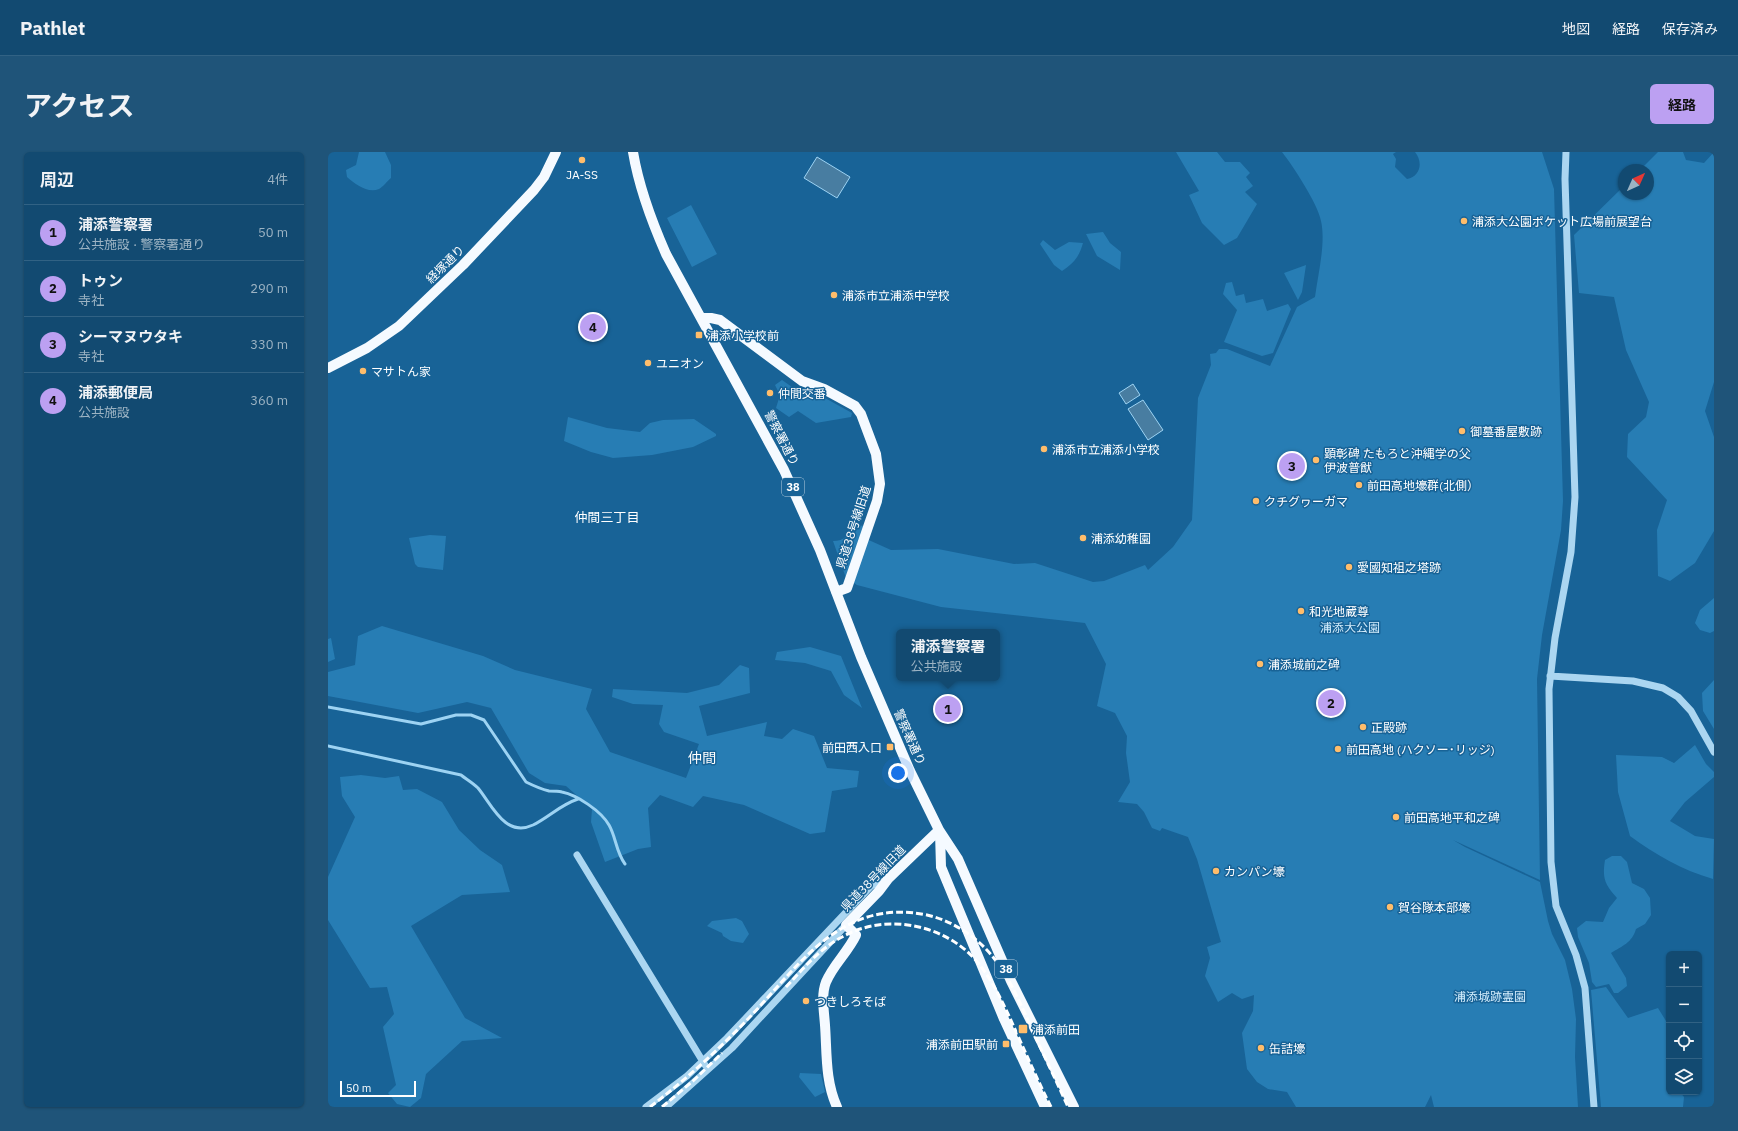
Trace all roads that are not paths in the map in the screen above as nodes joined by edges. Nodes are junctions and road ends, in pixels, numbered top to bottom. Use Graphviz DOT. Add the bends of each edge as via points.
graph roads {
  1 [pos="556,152"];
  2 [pos="633,152"];
  3 [pos="1566,152"];
  4 [pos="703,318"];
  5 [pos="328,368"];
  6 [pos="836,592"];
  7 [pos="1550,676"];
  8 [pos="1714,752"];
  9 [pos="940,830"];
  10 [pos="577,855"];
  11 [pos="885,881"];
  12 [pos="846,925"];
  13 [pos="702,1061"];
  14 [pos="708,1070"];
  15 [pos="646,1107"];
  16 [pos="666,1107"];
  17 [pos="836,1107"];
  18 [pos="1045,1107"];
  19 [pos="1074,1107"];
  20 [pos="1594,1107"];
  1 -- 5 [label="main road, 経塚通り" via="544,177 534,190 414,312 373,344"];
  2 -- 4 [label="main road, 警察署通り / 38" via="642,194 652,223 666,254"];
  3 -- 7 [label="street" via="1574,516 1571,552"];
  4 -- 6 [label="main road, 警察署通り / 38" via="784,470"];
  4 -- 6 [label="main road, 県道38号線旧道" via="720,320 802,381 824,389 855,406 861,414 876,454 880,484 878,501 847,588"];
  6 -- 9 [label="main road, 警察署通り / 38" via="895,736"];
  7 -- 8 [label="street" via="1633,681 1663,688 1691,711"];
  7 -- 20 [label="street" via="1551,874 1559,916 1576,955 1585,988"];
  9 -- 11 [label="main road, 県道38号線旧道"];
  9 -- 18 [label="main road, 警察署通り / 38" via="941,867 1004,1019"];
  9 -- 19 [label="main road, 警察署通り / 38" via="958,859 1011,981"];
  10 -- 13 [label="street"];
  11 -- 12 [label="main road, 県道38号線旧道" via="879,891"];
  11 -- 13 [label="street" via="871,886"];
  12 -- 14 [label="street"];
  12 -- 17 [label="main road, 県道38号線旧道" via="856,935 826,981 823,992 827,1067"];
  13 -- 14 [label="street"];
  13 -- 15 [label="street"];
  14 -- 16 [label="street"];
}
